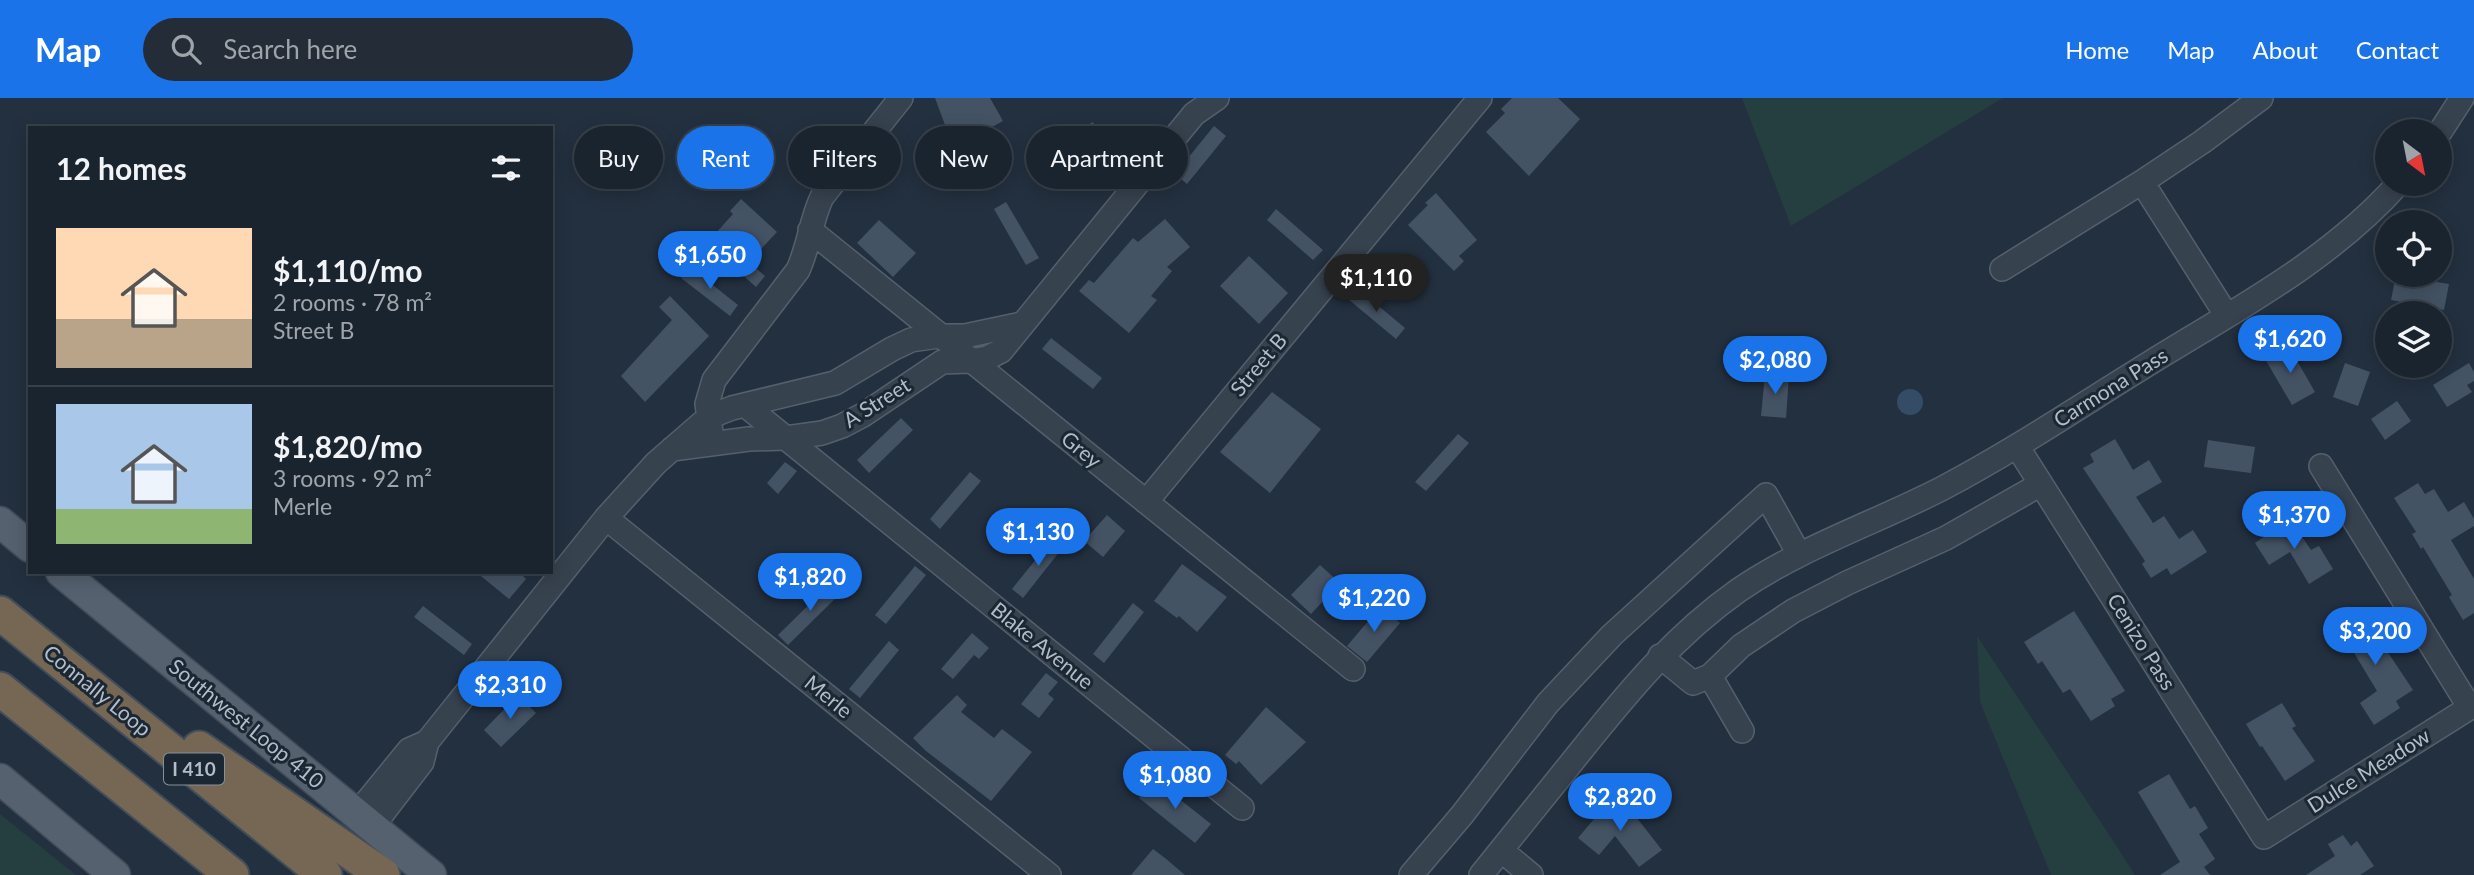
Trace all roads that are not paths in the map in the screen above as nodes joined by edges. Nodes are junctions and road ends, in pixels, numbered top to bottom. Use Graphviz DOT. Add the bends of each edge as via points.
graph roads {
  1 [pos="901,98"];
  2 [pos="1217,98"];
  3 [pos="1480,98"];
  4 [pos="2261,98"];
  5 [pos="2462,98"];
  6 [pos="1196,106"];
  7 [pos="2448,119"];
  8 [pos="2142,182"];
  9 [pos="2387,196"];
  10 [pos="810,230"];
  11 [pos="2002,269"];
  12 [pos="2227,316"];
  13 [pos="1022,324"];
  14 [pos="939,336"];
  15 [pos="970,362"];
  16 [pos="745,405"];
  17 [pos="709,417"];
  18 [pos="786,438"];
  19 [pos="712,444"];
  20 [pos="2017,446"];
  21 [pos="672,449"];
  22 [pos="2321,466"];
  23 [pos="2041,484"];
  24 [pos="1146,502"];
  25 [pos="606,518"];
  26 [pos="0,522"];
  27 [pos="28,545"];
  28 [pos="1799,554"];
  29 [pos="63,574"];
  30 [pos="0,613"];
  31 [pos="1660,656"];
  32 [pos="63,664"];
  33 [pos="1353,668"];
  34 [pos="1710,676"];
  35 [pos="0,689"];
  36 [pos="2472,706"];
  37 [pos="1742,731"];
  38 [pos="0,779"];
  39 [pos="1242,807"];
  40 [pos="364,821"];
  41 [pos="179,832"];
  42 [pos="2264,837"];
  43 [pos="1501,850"];
  44 [pos="115,875"];
  45 [pos="216,875"];
  46 [pos="232,875"];
  47 [pos="325,875"];
  48 [pos="383,875"];
  49 [pos="431,875"];
  50 [pos="1049,875"];
  51 [pos="1411,875"];
  52 [pos="1481,875"];
  53 [pos="1531,875"];
  1 -- 10 [label="street" via="822,197"];
  2 -- 6 [label="street, A Street"];
  3 -- 24 [label="street, Street B"];
  4 -- 8 [label="street"];
  5 -- 7 [label="street"];
  6 -- 13 [label="street, A Street"];
  8 -- 11 [label="street"];
  8 -- 12 [label="street"];
  9 -- 12 [label="street, Carmona Pass" via="2334,244"];
  10 -- 14 [label="street, Grey"];
  10 -- 17 [label="street" via="798,270 714,380 707,404"];
  12 -- 20 [label="street, Carmona Pass"];
  13 -- 14 [label="street, A Street" via="965,336"];
  13 -- 15 [label="street, A Street" via="1001,351"];
  14 -- 15 [label="street, Grey"];
  14 -- 16 [label="street, A Street" via="902,344 835,383"];
  15 -- 18 [label="street, A Street" via="943,362 842,426"];
  15 -- 24 [label="street, Grey"];
  16 -- 17 [label="street, A Street"];
  16 -- 18 [label="street, Blake Avenue"];
  17 -- 19 [label="street"];
  17 -- 21 [label="street, A Street"];
  18 -- 19 [label="street, A Street"];
  18 -- 39 [label="street, Blake Avenue"];
  19 -- 21 [label="street, A Street"];
  20 -- 23 [label="street, Cenizo Pass"];
  20 -- 28 [label="street, Carmona Pass" via="1941,489"];
  21 -- 25 [label="street, A Street"];
  22 -- 36 [label="street"];
  23 -- 34 [label="street" via="1946,538 1793,611 1741,646"];
  23 -- 42 [label="street, Cenizo Pass"];
  24 -- 33 [label="street, Grey"];
  25 -- 40 [label="street, A Street" via="427,742 422,762"];
  25 -- 50 [label="street, Merle"];
  26 -- 27 [label="main road"];
  28 -- 31 [label="street, Carmona Pass" via="1741,589"];
  28 -- 51 [label="street" via="1766,495 1612,635 1548,703"];
  29 -- 40 [label="main road, Southwest Loop 410"];
  30 -- 32 [label="highway, Connally Loop / I 410"];
  31 -- 34 [label="street" via="1693,683"];
  31 -- 43 [label="street, Carmona Pass"];
  32 -- 47 [label="highway, Connally Loop / I 410"];
  32 -- 48 [label="highway" via="138,705"];
  34 -- 37 [label="street"];
  35 -- 41 [label="highway, I 410"];
  36 -- 42 [label="street, Dulce Meadow"];
  38 -- 44 [label="main road"];
  40 -- 49 [label="main road, Southwest Loop 410"];
  41 -- 45 [label="highway"];
  41 -- 46 [label="highway, I 410"];
  43 -- 52 [label="street, Carmona Pass"];
  43 -- 53 [label="street"];
}
